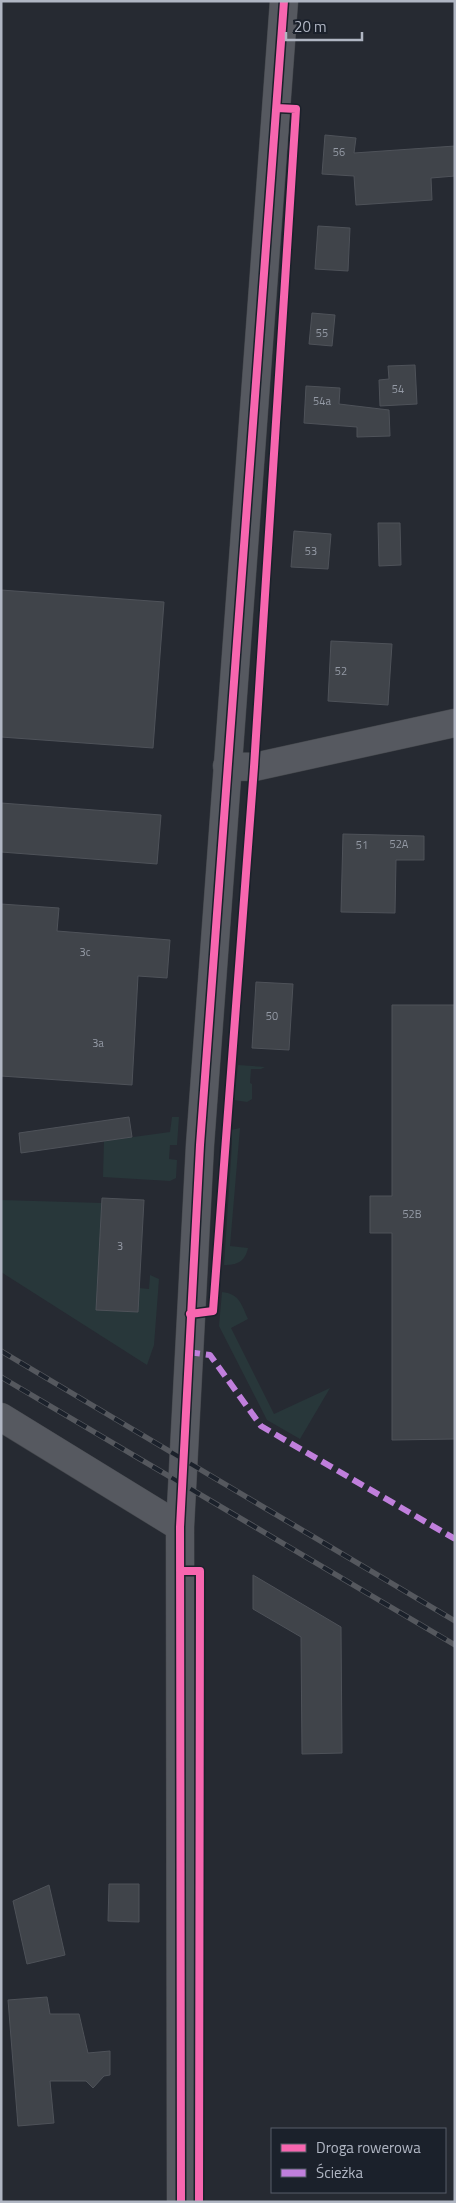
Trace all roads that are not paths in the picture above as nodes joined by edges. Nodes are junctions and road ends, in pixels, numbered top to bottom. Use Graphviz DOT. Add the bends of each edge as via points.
graph roads {
  1 [pos="284,1"];
  2 [pos="455,723"];
  3 [pos="227,766"];
  4 [pos="1,1417"];
  5 [pos="180,1527"];
  6 [pos="181,2202"];
  1 -- 3 [label="street"];
  2 -- 3 [label="street" via="254,767"];
  3 -- 5 [label="street" via="200,1145"];
  4 -- 5 [label="street"];
  5 -- 6 [label="street"];
}
